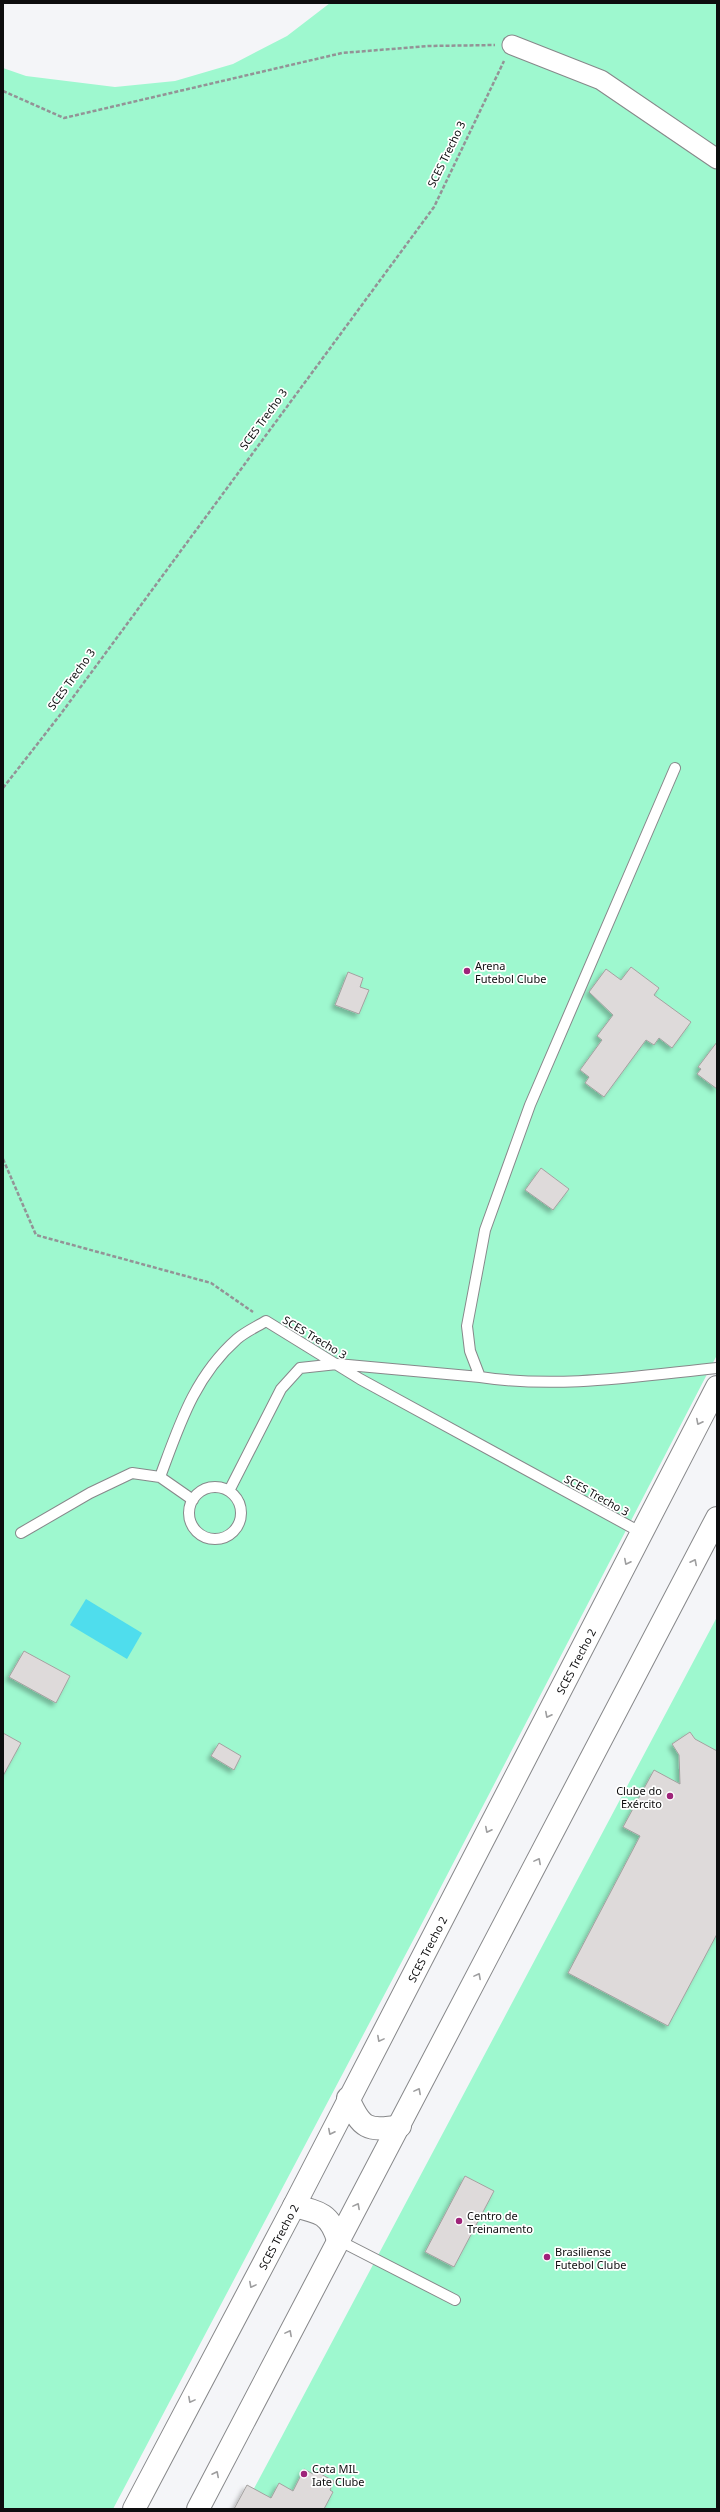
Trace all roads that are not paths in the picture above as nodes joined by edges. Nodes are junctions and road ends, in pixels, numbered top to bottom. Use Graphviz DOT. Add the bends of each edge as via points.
graph roads {
  1 [pos="512,45"];
  2 [pos="717,159"];
  3 [pos="675,768"];
  4 [pos="337,1364"];
  5 [pos="717,1368"];
  6 [pos="480,1377"];
  7 [pos="717,1387"];
  8 [pos="160,1477"];
  9 [pos="229,1491"];
  10 [pos="193,1500"];
  11 [pos="717,1518"];
  12 [pos="20,1533"];
  13 [pos="642,1533"];
  14 [pos="348,2098"];
  15 [pos="400,2126"];
  16 [pos="294,2206"];
  17 [pos="338,2240"];
  18 [pos="455,2300"];
  19 [pos="134,2509"];
  20 [pos="198,2509"];
  1 -- 2 [label="street" via="601,80"];
  3 -- 6 [label="lane" via="530,1105 485,1230 467,1326 470,1351"];
  4 -- 6 [label="lane"];
  4 -- 8 [label="lane, SCES Trecho 3" via="266,1322 237,1339 210,1368 186,1405"];
  4 -- 9 [label="lane" via="300,1368 281,1389"];
  4 -- 13 [label="lane, SCES Trecho 3"];
  5 -- 6 [label="lane" via="596,1381 545,1382"];
  7 -- 13 [label="main road, SCES Trecho 2, one-way"];
  8 -- 10 [label="lane"];
  8 -- 12 [label="lane" via="132,1473 90,1493"];
  9 -- 10 [label="lane" via="209,1488 200,1492"];
  9 -- 10 [label="lane" via="240,1507 240,1517 237,1527 220,1539 201,1536 194,1528 189,1519 189,1509"];
  15 -- 11 [label="main road, one-way"];
  13 -- 14 [label="main road, SCES Trecho 2, one-way"];
  14 -- 15 [label="main road" via="357,2118 366,2126 378,2130"];
  14 -- 16 [label="main road, SCES Trecho 2, one-way"];
  17 -- 15 [label="main road, one-way"];
  16 -- 17 [label="main road" via="324,2216 333,2224"];
  16 -- 19 [label="main road, SCES Trecho 2, one-way"];
  17 -- 18 [label="lane"];
  20 -- 17 [label="main road, one-way"];
}
